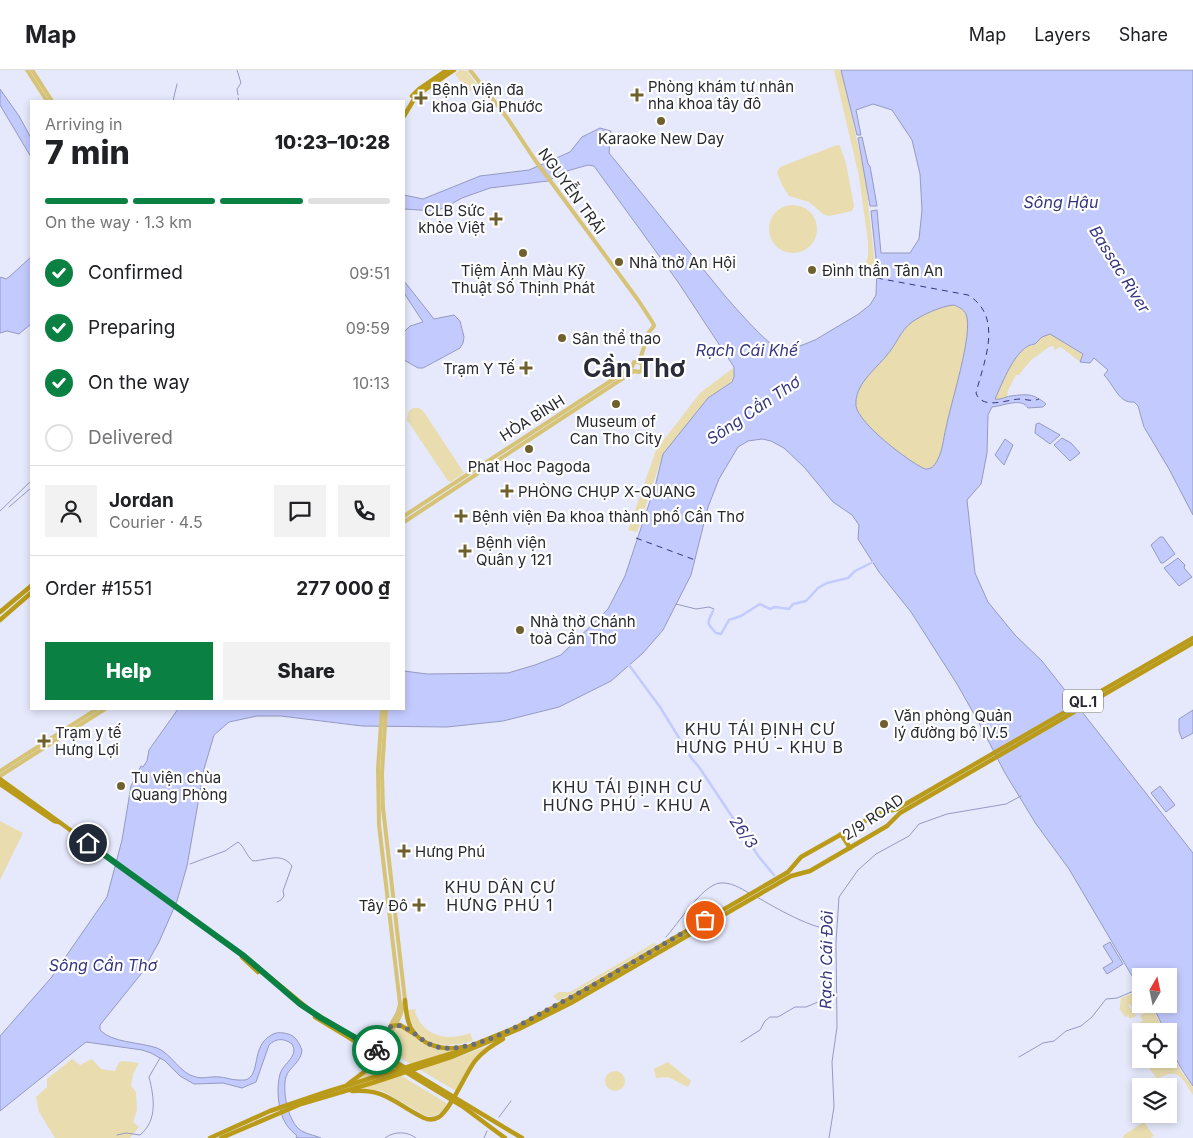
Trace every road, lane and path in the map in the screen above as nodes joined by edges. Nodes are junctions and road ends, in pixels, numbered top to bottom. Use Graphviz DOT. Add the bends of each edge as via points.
graph roads {
  1 [pos="27,70"];
  2 [pos="32,70"];
  3 [pos="447,70"];
  4 [pos="454,70"];
  5 [pos="470,70"];
  6 [pos="41,88"];
  7 [pos="47,100"];
  8 [pos="51,100"];
  9 [pos="405,110"];
  10 [pos="405,114"];
  11 [pos="639,362"];
  12 [pos="633,369"];
  13 [pos="448,489"];
  14 [pos="424,502"];
  15 [pos="428,506"];
  16 [pos="405,515"];
  17 [pos="405,521"];
  18 [pos="30,587"];
  19 [pos="30,594"];
  20 [pos="8,609"];
  21 [pos="0,612"];
  22 [pos="0,620"];
  23 [pos="1193,638"];
  24 [pos="1193,643"];
  25 [pos="96,710"];
  26 [pos="103,710"];
  27 [pos="384,710"];
  28 [pos="975,766"];
  29 [pos="0,771"];
  30 [pos="0,778"];
  31 [pos="0,784"];
  32 [pos="380,784"];
  33 [pos="61,823"];
  34 [pos="841,834"];
  35 [pos="850,848"];
  36 [pos="741,902"];
  37 [pos="405,1000"];
  38 [pos="394,1026"];
  39 [pos="519,1029"];
  40 [pos="420,1038"];
  41 [pos="492,1038"];
  42 [pos="378,1053"];
  43 [pos="454,1055"];
  44 [pos="462,1084"];
  45 [pos="327,1093"];
  46 [pos="453,1098"];
  47 [pos="464,1103"];
  48 [pos="270,1114"];
  49 [pos="210,1138"];
  50 [pos="221,1138"];
  51 [pos="505,1138"];
  52 [pos="522,1138"];
  1 -- 6 [label="main road"];
  2 -- 6 [label="main road"];
  3 -- 9 [label="highway" via="415,93"];
  4 -- 10 [label="highway" via="416,96"];
  5 -- 11 [label="main road, NGUYỄN TRÃI" via="654,326"];
  6 -- 7 [label="main road"];
  6 -- 8 [label="main road"];
  11 -- 12 [label="main road" via="634,362"];
  11 -- 12 [label="main road" via="642,370 637,372"];
  12 -- 13 [label="main road, HÒA BÌNH"];
  13 -- 14 [label="main road"];
  13 -- 15 [label="main road"];
  14 -- 15 [label="main road"];
  14 -- 16 [label="main road"];
  15 -- 17 [label="main road"];
  18 -- 20 [label="highway"];
  19 -- 20 [label="highway"];
  20 -- 21 [label="highway"];
  20 -- 22 [label="highway"];
  23 -- 28 [label="highway, QL.1"];
  24 -- 28 [label="highway, QL.1"];
  25 -- 29 [label="main road"];
  26 -- 30 [label="main road"];
  27 -- 32 [label="main road"];
  28 -- 34 [label="highway, 2/9 ROAD / QL.1" via="897,809 879,813"];
  28 -- 35 [label="highway, 2/9 ROAD / QL.1"];
  30 -- 33 [label="highway"];
  31 -- 33 [label="highway"];
  32 -- 37 [label="main road"];
  32 -- 38 [label="main road" via="379,825 400,1004"];
  33 -- 42 [label="highway" via="244,956 309,1013"];
  34 -- 35 [label="highway"];
  34 -- 36 [label="highway, 2/9 ROAD / QL.1" via="802,857 784,875"];
  35 -- 36 [label="highway, 2/9 ROAD / QL.1" via="810,871 791,876"];
  36 -- 39 [label="highway, QL.1" via="571,1003"];
  36 -- 41 [label="highway, QL.1" via="569,999"];
  37 -- 38 [label="main road"];
  37 -- 40 [label="highway" via="410,1027"];
  38 -- 40 [label="highway" via="406,1028"];
  38 -- 42 [label="main road"];
  39 -- 43 [label="highway, QL.1"];
  39 -- 44 [label="highway" via="480,1056"];
  40 -- 41 [label="highway" via="446,1048"];
  41 -- 43 [label="highway, QL.1"];
  42 -- 45 [label="highway" via="358,1078"];
  42 -- 46 [label="highway"];
  42 -- 46 [label="highway"];
  43 -- 45 [label="highway, QL.1"];
  44 -- 46 [label="highway"];
  44 -- 47 [label="highway" via="460,1093"];
  45 -- 46 [label="highway" via="374,1091 431,1119 441,1115"];
  45 -- 48 [label="highway, QL.1"];
  46 -- 47 [label="highway"];
  46 -- 51 [label="highway"];
  47 -- 52 [label="highway"];
  48 -- 49 [label="highway, QL.1"];
  48 -- 50 [label="highway, QL.1"];
}
